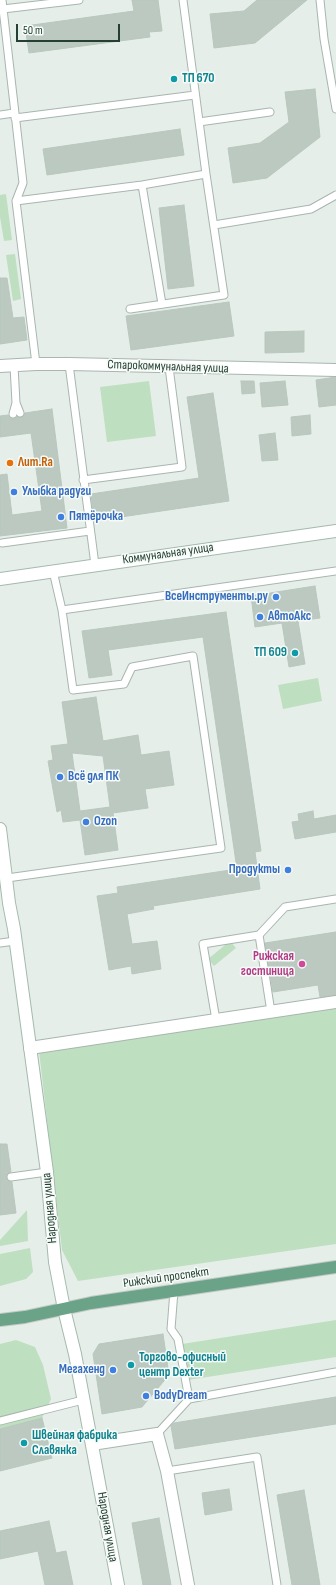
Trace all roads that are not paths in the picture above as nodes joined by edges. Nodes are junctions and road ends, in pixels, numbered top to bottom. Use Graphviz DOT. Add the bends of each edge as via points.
graph roads {
  1 [pos="2,0"];
  2 [pos="80,0"];
  3 [pos="183,0"];
  4 [pos="320,0"];
  5 [pos="3,9"];
  6 [pos="195,95"];
  7 [pos="336,109"];
  8 [pos="270,112"];
  9 [pos="0,114"];
  10 [pos="15,116"];
  11 [pos="199,122"];
  12 [pos="206,174"];
  13 [pos="142,185"];
  14 [pos="336,194"];
  15 [pos="16,201"];
  16 [pos="214,225"];
  17 [pos="162,304"];
  18 [pos="130,309"];
  19 [pos="36,364"];
  20 [pos="70,364"];
  21 [pos="0,366"];
  22 [pos="14,366"];
  23 [pos="169,367"];
  24 [pos="336,370"];
  25 [pos="17,414"];
  26 [pos="83,480"];
  27 [pos="336,530"];
  28 [pos="90,531"];
  29 [pos="2,543"];
  30 [pos="95,565"];
  31 [pos="336,570"];
  32 [pos="53,571"];
  33 [pos="0,579"];
  34 [pos="62,610"];
  35 [pos="0,828"];
  36 [pos="7,878"];
  37 [pos="336,899"];
  38 [pos="4,904"];
  39 [pos="259,935"];
  40 [pos="16,941"];
  41 [pos="0,943"];
  42 [pos="336,1002"];
  43 [pos="270,1012"];
  44 [pos="216,1020"];
  45 [pos="30,1048"];
  46 [pos="47,1172"];
  47 [pos="11,1177"];
  48 [pos="336,1267"];
  49 [pos="174,1291"];
  50 [pos="64,1309"];
  51 [pos="0,1320"];
  52 [pos="336,1372"];
  53 [pos="83,1400"];
  54 [pos="189,1400"];
  55 [pos="0,1421"];
  56 [pos="157,1434"];
  57 [pos="92,1444"];
  58 [pos="167,1471"];
  59 [pos="118,1585"];
  60 [pos="188,1585"];
  61 [pos="277,1585"];
  1 -- 5 [label="lane"];
  2 -- 5 [label="lane"];
  3 -- 6 [label="lane"];
  4 -- 7 [label="lane"];
  5 -- 10 [label="lane"];
  6 -- 10 [label="lane"];
  6 -- 11 [label="lane"];
  8 -- 11 [label="lane"];
  9 -- 10 [label="lane"];
  10 -- 15 [label="lane" via="22,183"];
  11 -- 12 [label="lane"];
  12 -- 13 [label="lane"];
  12 -- 16 [label="lane"];
  13 -- 15 [label="lane"];
  13 -- 17 [label="lane"];
  14 -- 16 [label="lane" via="311,209"];
  15 -- 19 [label="lane"];
  16 -- 17 [label="lane" via="224,295"];
  17 -- 18 [label="lane"];
  19 -- 20 [label="street, Старокоммунальная улица"];
  19 -- 22 [label="street, Старокоммунальная улица"];
  20 -- 23 [label="street, Старокоммунальная улица"];
  20 -- 26 [label="lane"];
  21 -- 22 [label="street, Старокоммунальная улица"];
  22 -- 25 [label="lane"];
  23 -- 24 [label="street, Старокоммунальная улица"];
  23 -- 26 [label="lane" via="182,467"];
  26 -- 28 [label="lane"];
  27 -- 30 [label="street, Коммунальная улица"];
  28 -- 29 [label="lane"];
  28 -- 30 [label="lane"];
  30 -- 32 [label="street, Коммунальная улица"];
  31 -- 34 [label="lane"];
  32 -- 33 [label="street, Коммунальная улица"];
  32 -- 34 [label="lane"];
  34 -- 36 [label="lane" via="73,690 124,684 132,667 193,656 221,848"];
  35 -- 36 [label="street, Народная улица"];
  36 -- 38 [label="street, Народная улица"];
  37 -- 39 [label="lane" via="285,907"];
  38 -- 40 [label="street, Народная улица"];
  39 -- 43 [label="lane"];
  39 -- 44 [label="lane" via="203,944"];
  40 -- 41 [label="lane"];
  40 -- 45 [label="street, Народная улица"];
  42 -- 43 [label="street"];
  43 -- 44 [label="street"];
  44 -- 45 [label="street"];
  45 -- 46 [label="street, Народная улица"];
  46 -- 47 [label="lane"];
  46 -- 50 [label="street, Народная улица" via="55,1262"];
  48 -- 49 [label="main road, Рижский проспект"];
  49 -- 50 [label="main road, Рижский проспект"];
  49 -- 54 [label="lane" via="171,1329 178,1339"];
  50 -- 51 [label="main road, Рижский проспект"];
  50 -- 53 [label="street, Народная улица"];
  52 -- 54 [label="lane"];
  53 -- 55 [label="lane"];
  53 -- 57 [label="street, Народная улица"];
  54 -- 56 [label="lane"];
  56 -- 57 [label="street"];
  56 -- 58 [label="street"];
  57 -- 59 [label="street, Народная улица"];
  58 -- 60 [label="street"];
  58 -- 61 [label="lane" via="257,1457"];
}
